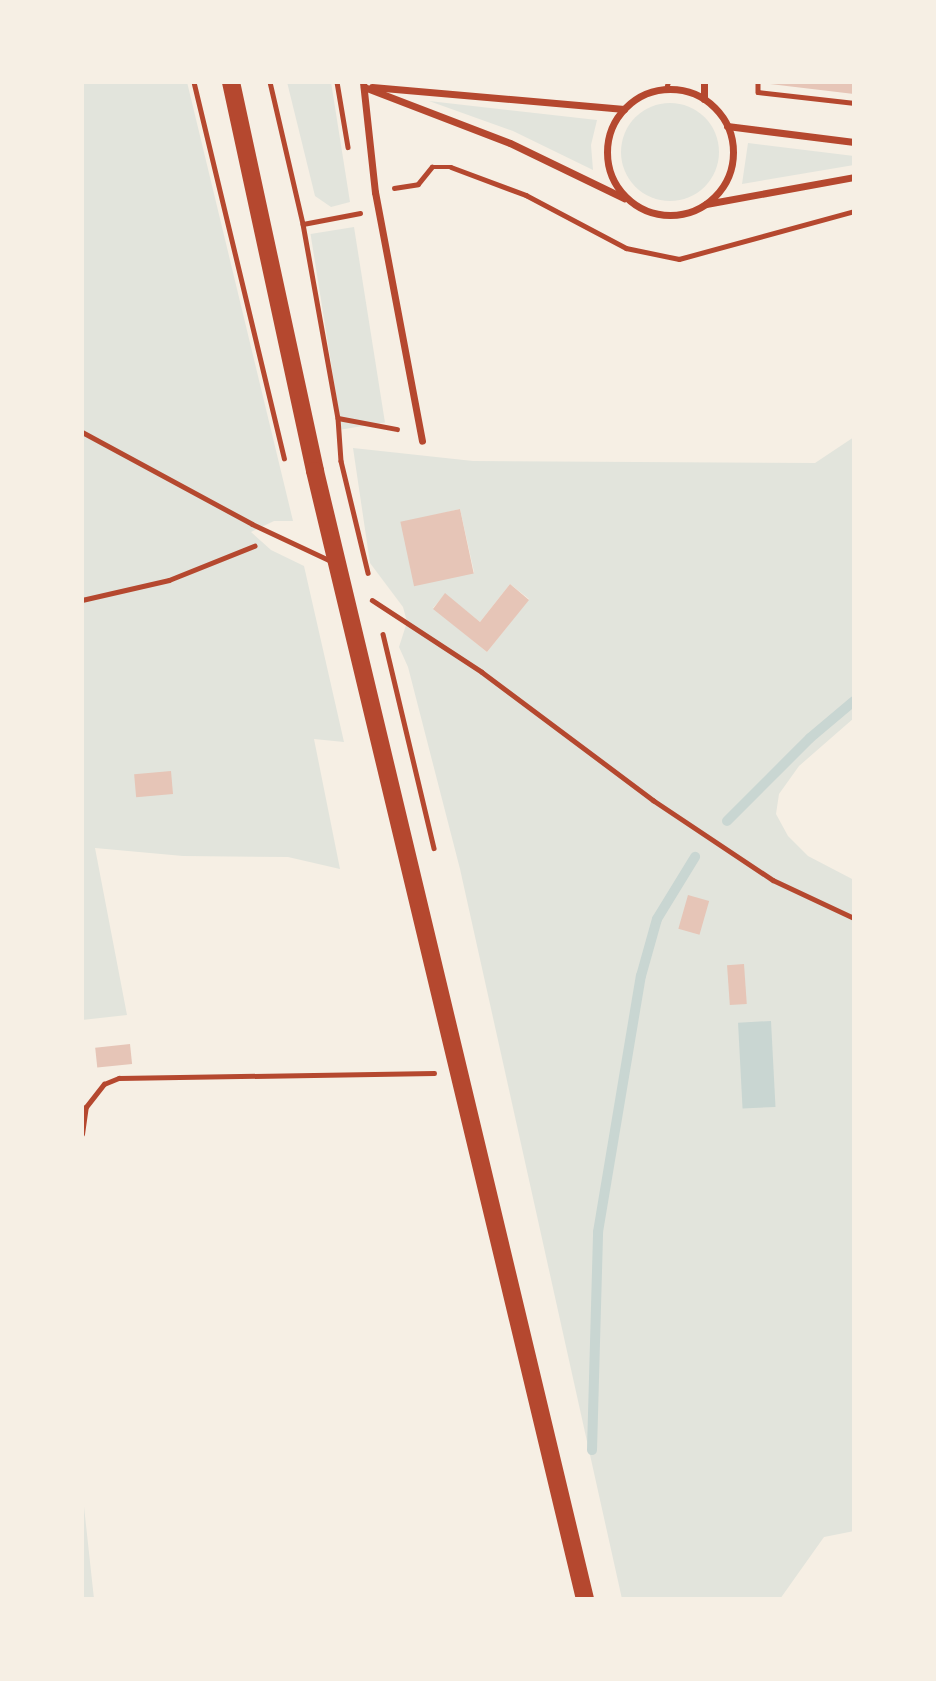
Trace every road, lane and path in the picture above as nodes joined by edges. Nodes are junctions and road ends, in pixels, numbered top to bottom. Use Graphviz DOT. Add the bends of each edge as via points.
graph roads {
  1 [pos="194,82"];
  2 [pos="231,82"];
  3 [pos="270,82"];
  4 [pos="340,82"];
  5 [pos="656,82"];
  6 [pos="704,82"];
  7 [pos="758,82"];
  8 [pos="364,85"];
  9 [pos="667,86"];
  10 [pos="653,91"];
  11 [pos="704,99"];
  12 [pos="854,103"];
  13 [pos="624,108"];
  14 [pos="727,126"];
  15 [pos="854,142"];
  16 [pos="351,158"];
  17 [pos="854,177"];
  18 [pos="631,201"];
  19 [pos="360,204"];
  20 [pos="706,204"];
  21 [pos="360,213"];
  22 [pos="303,225"];
  23 [pos="362,226"];
  24 [pos="395,417"];
  25 [pos="338,418"];
  26 [pos="82,432"];
  27 [pos="422,441"];
  28 [pos="285,463"];
  29 [pos="272,533"];
  30 [pos="338,564"];
  31 [pos="368,573"];
  32 [pos="366,594"];
  33 [pos="82,600"];
  34 [pos="854,918"];
  35 [pos="458,1069"];
  36 [pos="82,1134"];
  37 [pos="585,1599"];
  1 -- 28 [label="path"];
  2 -- 30 [label="main road"];
  3 -- 22 [label="path"];
  4 -- 16 [label="path"];
  5 -- 10 [label="street"];
  6 -- 11 [label="street"];
  7 -- 12 [label="path" via="758,92"];
  8 -- 13 [label="street"];
  8 -- 18 [label="street" via="510,143"];
  8 -- 27 [label="street" via="375,192"];
  9 -- 10 [label="street"];
  9 -- 11 [label="street"];
  10 -- 13 [label="street"];
  11 -- 14 [label="street"];
  13 -- 18 [label="street" via="608,139 607,156 618,189"];
  14 -- 15 [label="street"];
  14 -- 20 [label="street" via="733,147 731,169 722,189"];
  17 -- 20 [label="street"];
  18 -- 20 [label="street" via="668,215"];
  19 -- 21 [label="path"];
  21 -- 22 [label="path"];
  21 -- 23 [label="path"];
  22 -- 25 [label="path"];
  24 -- 25 [label="path" via="398,430"];
  25 -- 31 [label="path" via="341,461"];
  26 -- 29 [label="lane"];
  29 -- 30 [label="lane"];
  29 -- 33 [label="path" via="251,548 211,559 169,580"];
  30 -- 35 [label="main road"];
  32 -- 34 [label="path" via="482,672 653,800 773,880"];
  35 -- 36 [label="path" via="410,1075 119,1078 104,1084 86,1107"];
  35 -- 37 [label="main road"];
}
